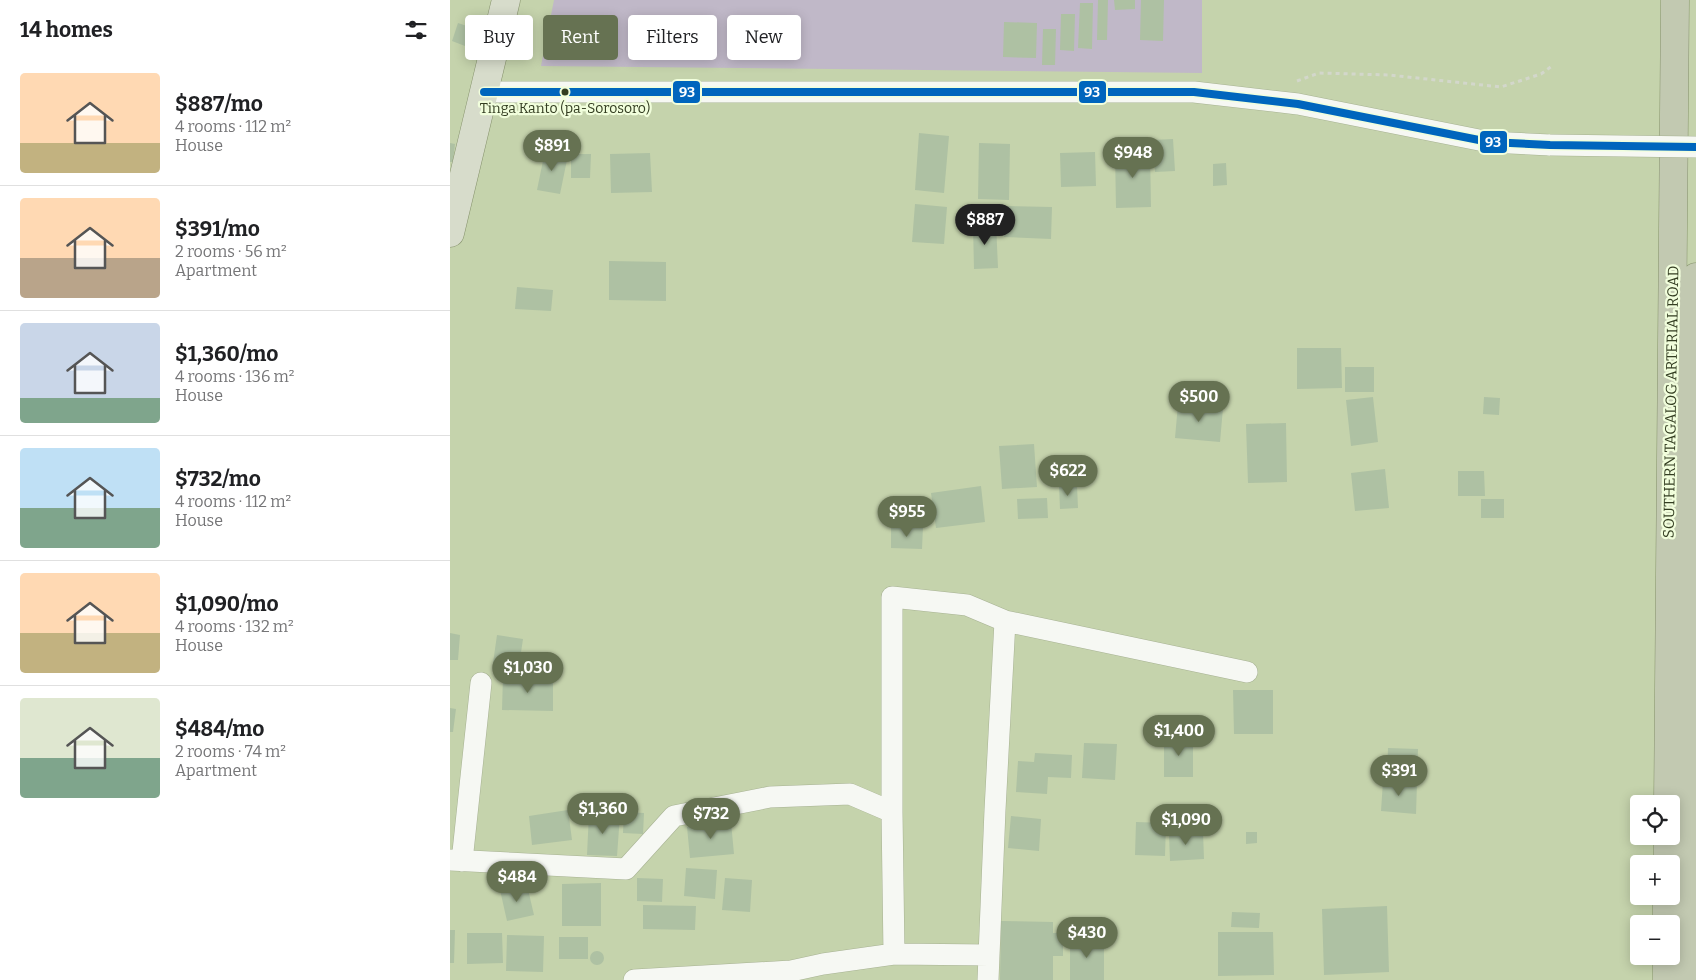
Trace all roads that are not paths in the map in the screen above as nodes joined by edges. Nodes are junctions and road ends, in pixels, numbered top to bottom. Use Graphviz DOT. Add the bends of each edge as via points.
graph roads {
  1 [pos="506,0"];
  2 [pos="1675,0"];
  3 [pos="484,92"];
  4 [pos="1696,146"];
  5 [pos="450,233"];
  6 [pos="1696,277"];
  7 [pos="1006,621"];
  8 [pos="1247,672"];
  9 [pos="481,683"];
  10 [pos="1668,795"];
  11 [pos="892,812"];
  12 [pos="456,860"];
  13 [pos="894,954"];
  14 [pos="989,955"];
  15 [pos="1667,965"];
  16 [pos="634,980"];
  17 [pos="988,980"];
  18 [pos="1667,980"];
  19 [pos="1688,980"];
  1 -- 3 [label="main road"];
  2 -- 10 [label="highway, SOUTHERN TAGALOG ARTERIAL ROAD"];
  3 -- 4 [label="street, bridge" via="1194,92 1298,104 1489,142 1550,146"];
  3 -- 5 [label="main road"];
  6 -- 19 [label="highway, SOUTHERN TAGALOG ARTERIAL ROAD"];
  7 -- 8 [label="street"];
  7 -- 11 [label="street" via="967,605 892,597"];
  7 -- 14 [label="street"];
  9 -- 12 [label="street"];
  11 -- 12 [label="street" via="850,794 770,797 674,816 626,869"];
  11 -- 13 [label="street"];
  13 -- 14 [label="street"];
  13 -- 16 [label="street" via="791,971"];
  14 -- 17 [label="street"];
  15 -- 18 [label="highway"];
}
